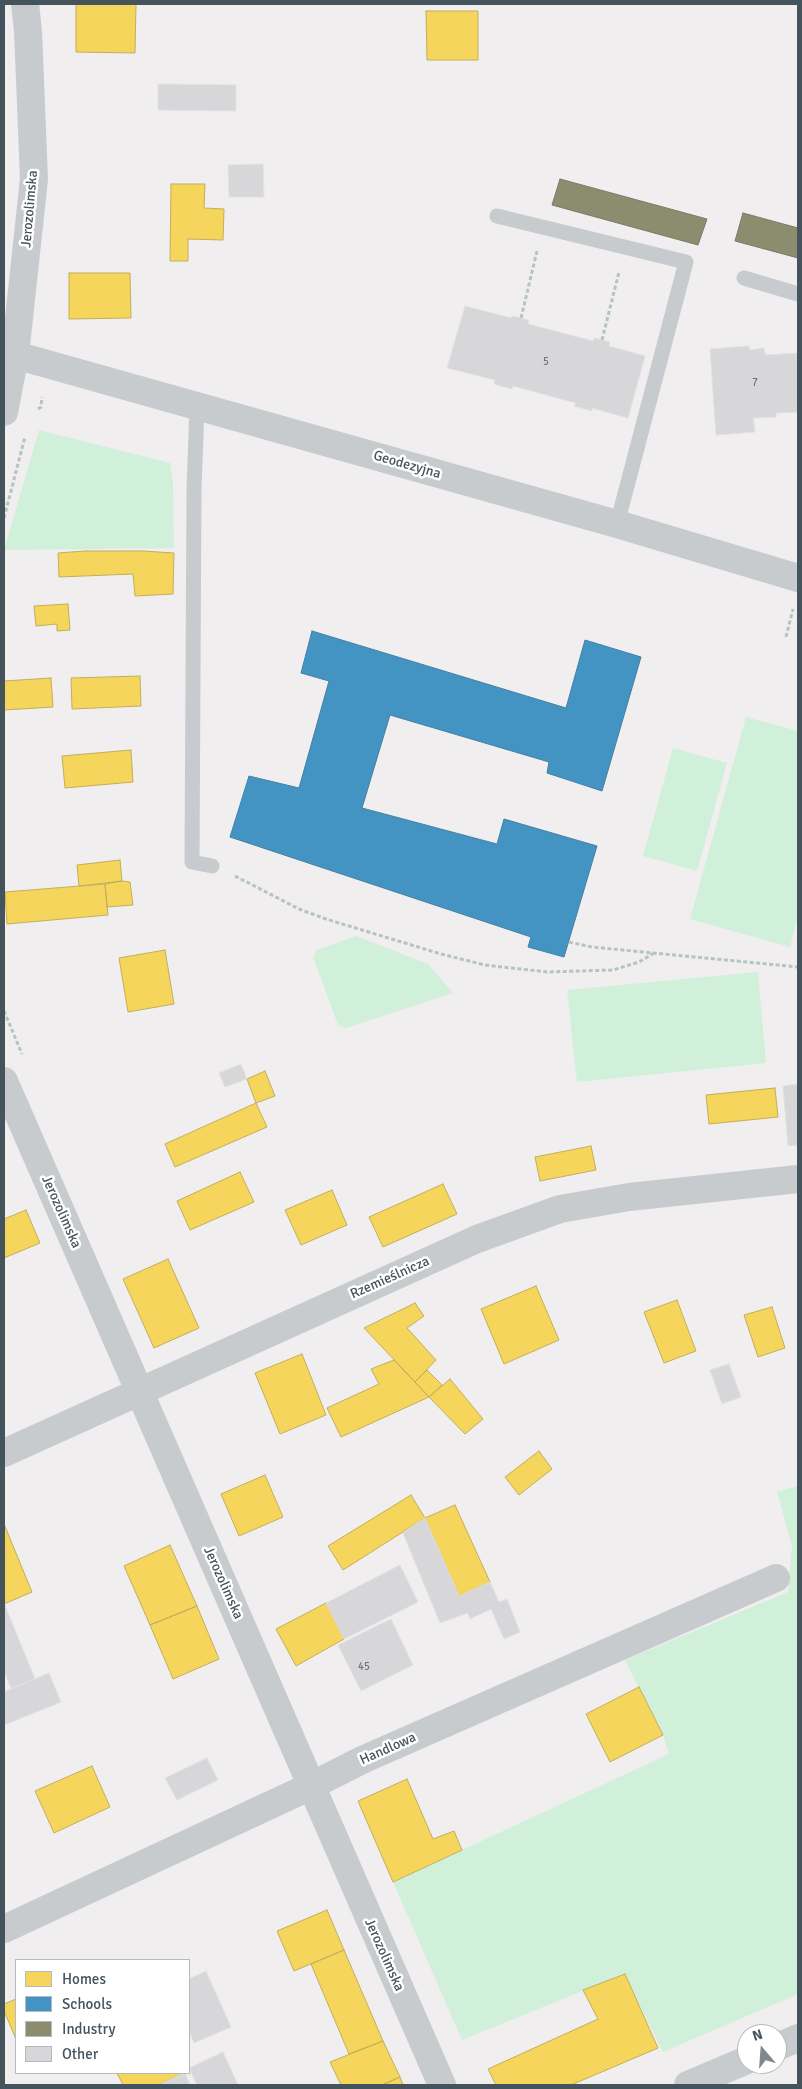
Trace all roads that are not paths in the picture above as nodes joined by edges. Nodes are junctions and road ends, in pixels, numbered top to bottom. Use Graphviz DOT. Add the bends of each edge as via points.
graph roads {
  1 [pos="25,4"];
  2 [pos="497,216"];
  3 [pos="744,278"];
  4 [pos="798,294"];
  5 [pos="15,356"];
  6 [pos="197,406"];
  7 [pos="4,412"];
  8 [pos="617,524"];
  9 [pos="797,589"];
  10 [pos="212,866"];
  11 [pos="4,1081"];
  12 [pos="798,1179"];
  13 [pos="139,1391"];
  14 [pos="4,1454"];
  15 [pos="776,1578"];
  16 [pos="310,1786"];
  17 [pos="4,1929"];
  18 [pos="737,2064"];
  19 [pos="442,2085"];
  20 [pos="688,2085"];
  1 -- 5 [label="street, Jerozolimska" via="34,180"];
  2 -- 8 [label="lane" via="686,262"];
  3 -- 4 [label="lane"];
  5 -- 6 [label="street, Geodezyjna"];
  5 -- 7 [label="street, Jerozolimska"];
  6 -- 8 [label="street, Geodezyjna"];
  6 -- 10 [label="lane" via="192,862"];
  8 -- 9 [label="street, Geodezyjna"];
  11 -- 13 [label="street, Jerozolimska"];
  12 -- 13 [label="street, Rzemieślnicza" via="629,1197 560,1209 478,1238"];
  13 -- 14 [label="street, Rzemieślnicza"];
  13 -- 16 [label="street, Jerozolimska"];
  15 -- 16 [label="street, Handlowa" via="362,1760"];
  16 -- 17 [label="street, Handlowa"];
  16 -- 19 [label="street, Jerozolimska"];
  18 -- 20 [label="street"];
}
